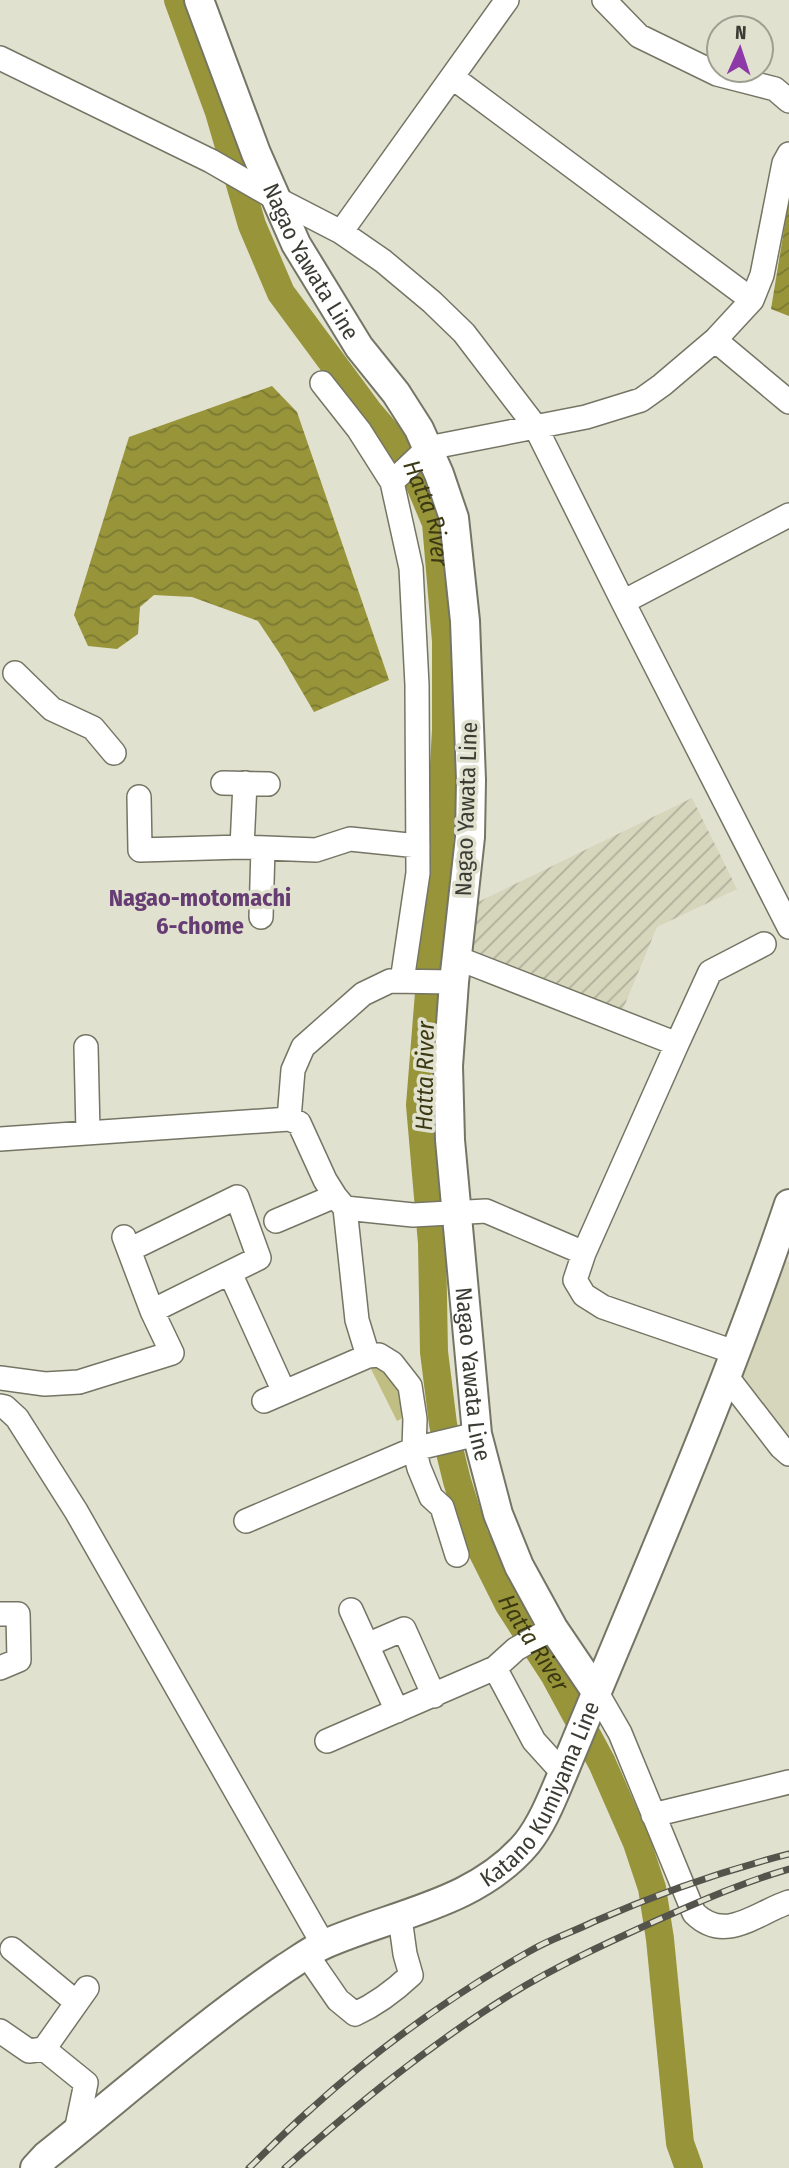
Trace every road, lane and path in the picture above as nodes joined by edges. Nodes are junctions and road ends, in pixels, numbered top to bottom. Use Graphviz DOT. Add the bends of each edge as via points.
graph roads {
  1 [pos="199,0"];
  2 [pos="604,0"];
  3 [pos="497,4"];
  4 [pos="0,58"];
  5 [pos="452,78"];
  6 [pos="789,101"];
  7 [pos="789,154"];
  8 [pos="266,193"];
  9 [pos="341,232"];
  10 [pos="752,300"];
  11 [pos="715,340"];
  12 [pos="322,383"];
  13 [pos="789,402"];
  14 [pos="535,426"];
  15 [pos="423,453"];
  16 [pos="392,482"];
  17 [pos="789,515"];
  18 [pos="623,602"];
  19 [pos="15,670"];
  20 [pos="114,753"];
  21 [pos="245,783"];
  22 [pos="139,797"];
  23 [pos="418,846"];
  24 [pos="252,847"];
  25 [pos="261,917"];
  26 [pos="789,927"];
  27 [pos="764,944"];
  28 [pos="451,974"];
  29 [pos="405,981"];
  30 [pos="677,1044"];
  31 [pos="86,1047"];
  32 [pos="289,1118"];
  33 [pos="88,1132"];
  34 [pos="0,1139"];
  35 [pos="340,1202"];
  36 [pos="789,1204"];
  37 [pos="450,1214"];
  38 [pos="276,1221"];
  39 [pos="584,1253"];
  40 [pos="230,1273"];
  41 [pos="152,1311"];
  42 [pos="368,1356"];
  43 [pos="732,1365"];
  44 [pos="0,1378"];
  45 [pos="0,1406"];
  46 [pos="477,1434"];
  47 [pos="414,1449"];
  48 [pos="789,1454"];
  49 [pos="246,1521"];
  50 [pos="457,1555"];
  51 [pos="351,1610"];
  52 [pos="0,1614"];
  53 [pos="549,1630"];
  54 [pos="367,1645"];
  55 [pos="0,1668"];
  56 [pos="495,1668"];
  57 [pos="434,1696"];
  58 [pos="593,1702"];
  59 [pos="397,1711"];
  60 [pos="327,1741"];
  61 [pos="566,1767"];
  62 [pos="789,1782"];
  63 [pos="653,1815"];
  64 [pos="789,1902"];
  65 [pos="400,1918"];
  66 [pos="12,1949"];
  67 [pos="315,1950"];
  68 [pos="0,2031"];
  69 [pos="44,2049"];
  70 [pos="76,2131"];
  71 [pos="35,2168"];
  1 -- 8 [label="main road, Nagao Yawata Line" via="256,153"];
  2 -- 6 [label="street" via="639,36 717,74 775,89"];
  3 -- 5 [label="street"];
  4 -- 8 [label="street" via="211,161"];
  5 -- 9 [label="street"];
  5 -- 10 [label="street"];
  7 -- 10 [label="street" via="762,275"];
  8 -- 9 [label="street"];
  8 -- 15 [label="main road, Nagao Yawata Line" via="359,347 419,429"];
  9 -- 14 [label="street" via="383,261 464,333"];
  10 -- 11 [label="street"];
  11 -- 13 [label="street"];
  11 -- 14 [label="street" via="641,400"];
  12 -- 16 [label="street"];
  14 -- 15 [label="street"];
  14 -- 18 [label="street"];
  15 -- 16 [label="street"];
  15 -- 28 [label="main road, Nagao Yawata Line" via="454,518 465,621 470,825"];
  16 -- 23 [label="street" via="411,568"];
  17 -- 18 [label="street"];
  18 -- 26 [label="street"];
  19 -- 20 [label="street" via="52,709 93,728"];
  21 -- 24 [label="street"];
  22 -- 24 [label="street" via="140,850"];
  23 -- 24 [label="street" via="350,839 316,850"];
  23 -- 29 [label="street"];
  24 -- 25 [label="street"];
  27 -- 30 [label="street" via="710,972"];
  28 -- 29 [label="street"];
  28 -- 30 [label="street"];
  28 -- 37 [label="main road, Nagao Yawata Line"];
  29 -- 32 [label="street" via="390,981 363,994 303,1047 293,1070"];
  30 -- 39 [label="street"];
  31 -- 33 [label="street"];
  32 -- 33 [label="street"];
  32 -- 35 [label="street" via="299,1124"];
  33 -- 34 [label="street"];
  35 -- 37 [label="street" via="413,1215"];
  35 -- 38 [label="street"];
  35 -- 42 [label="street" via="357,1320"];
  36 -- 43 [label="main road, Katano Kumiyama Line"];
  37 -- 39 [label="street" via="486,1211"];
  37 -- 46 [label="main road, Nagao Yawata Line"];
  39 -- 43 [label="street" via="575,1280 584,1295"];
  40 -- 41 [label="street"];
  40 -- 41 [label="street" via="259,1258 237,1197 127,1244"];
  40 -- 42 [label="street" via="274,1397"];
  41 -- 44 [label="street" via="172,1353 79,1382 44,1384"];
  42 -- 47 [label="street" via="379,1355 392,1363 410,1386"];
  43 -- 48 [label="street"];
  43 -- 58 [label="main road, Katano Kumiyama Line"];
  45 -- 67 [label="street" via="17,1419 73,1504"];
  46 -- 47 [label="street"];
  46 -- 53 [label="main road, Nagao Yawata Line" via="498,1514"];
  47 -- 49 [label="street"];
  47 -- 50 [label="street" via="431,1497 442,1507"];
  51 -- 54 [label="street"];
  52 -- 55 [label="street" via="18,1614 19,1660"];
  53 -- 56 [label="street"];
  53 -- 58 [label="main road, Nagao Yawata Line"];
  54 -- 57 [label="street" via="404,1629"];
  54 -- 59 [label="street"];
  56 -- 57 [label="street"];
  56 -- 61 [label="street" via="534,1741"];
  57 -- 59 [label="street"];
  58 -- 61 [label="main road, Katano Kumiyama Line"];
  58 -- 63 [label="street" via="620,1733"];
  59 -- 60 [label="street"];
  61 -- 65 [label="main road, Katano Kumiyama Line" via="544,1817 527,1843 505,1864 470,1888"];
  62 -- 63 [label="street"];
  63 -- 64 [label="street" via="701,1920 729,1928"];
  65 -- 67 [label="main road, Katano Kumiyama Line"];
  65 -- 67 [label="street" via="411,1975 395,1991 355,2014 338,2000"];
  66 -- 69 [label="street" via="81,1995"];
  67 -- 70 [label="main road, Katano Kumiyama Line" via="223,2013"];
  68 -- 69 [label="street" via="29,2051"];
  69 -- 70 [label="street" via="86,2083"];
  70 -- 71 [label="main road, Katano Kumiyama Line"];
}
